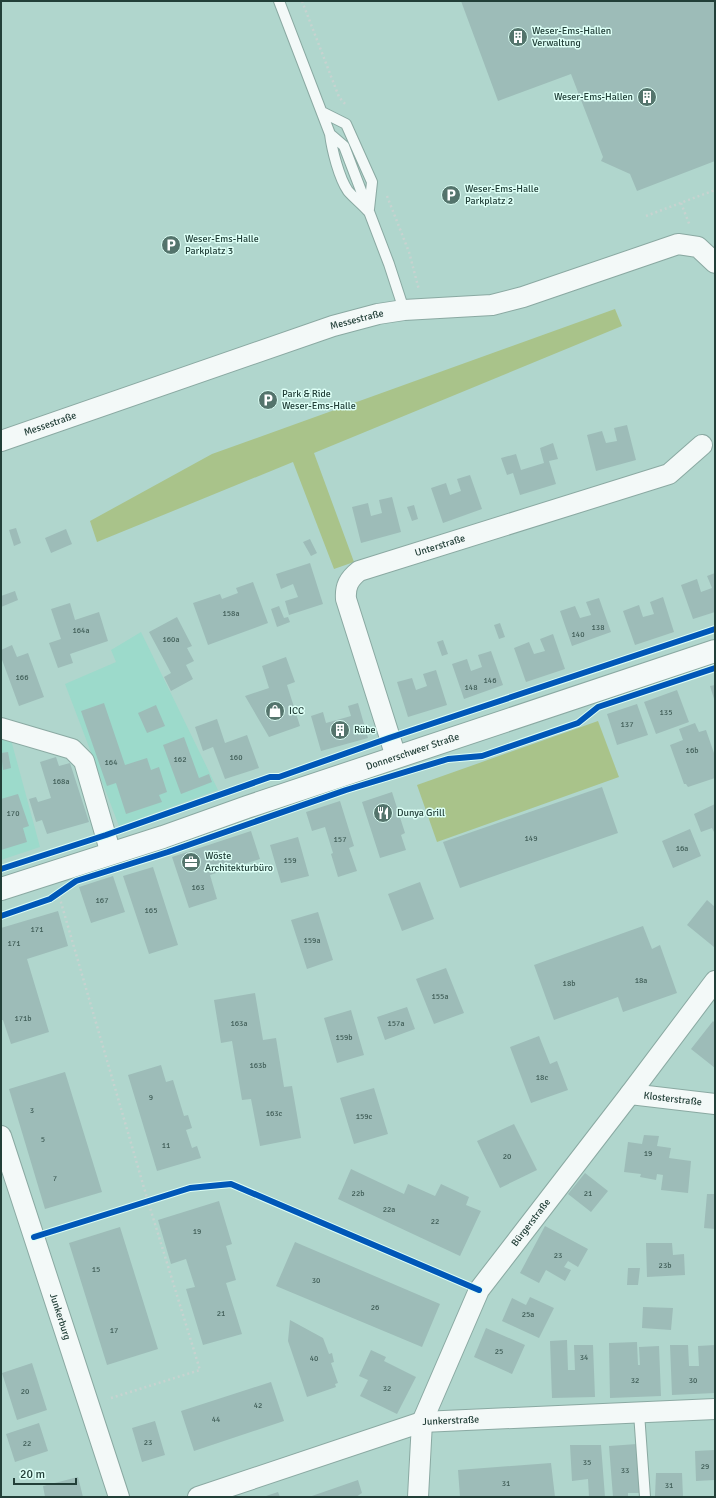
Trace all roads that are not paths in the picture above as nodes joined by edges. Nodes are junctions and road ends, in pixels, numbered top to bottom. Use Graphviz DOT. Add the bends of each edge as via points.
graph roads {
  1 [pos="279,1"];
  2 [pos="322,112"];
  3 [pos="330,134"];
  4 [pos="368,211"];
  5 [pos="715,263"];
  6 [pos="404,310"];
  7 [pos="1,441"];
  8 [pos="702,445"];
  9 [pos="715,651"];
  10 [pos="1,728"];
  11 [pos="396,757"];
  12 [pos="110,854"];
  13 [pos="1,889"];
  14 [pos="715,981"];
  15 [pos="630,1094"];
  16 [pos="715,1104"];
  17 [pos="1,1136"];
  18 [pos="715,1409"];
  19 [pos="639,1413"];
  20 [pos="422,1422"];
  21 [pos="119,1497"];
  22 [pos="198,1497"];
  23 [pos="418,1497"];
  24 [pos="645,1497"];
  1 -- 2 [label="lane"];
  2 -- 3 [label="lane"];
  2 -- 4 [label="lane" via="346,124 372,182"];
  3 -- 4 [label="lane" via="344,146"];
  3 -- 4 [label="lane" via="332,150 348,190"];
  4 -- 6 [label="lane"];
  5 -- 6 [label="street, Messestraße" via="698,247 678,244 523,297 492,305"];
  6 -- 7 [label="street, Messestraße" via="333,326"];
  8 -- 11 [label="street, Unterstraße" via="669,474 359,571 352,577 345,591 346,599"];
  9 -- 11 [label="main road, Donnerschweer Straße"];
  10 -- 12 [label="street" via="72,748 84,761"];
  11 -- 12 [label="main road, Donnerschweer Straße"];
  12 -- 13 [label="main road, Donnerschweer Straße"];
  14 -- 15 [label="street, Bürgerstraße"];
  15 -- 16 [label="street, Klosterstraße"];
  15 -- 20 [label="street, Bürgerstraße" via="479,1290"];
  17 -- 21 [label="street, Junkerburg"];
  18 -- 19 [label="street, Junkerstraße"];
  19 -- 20 [label="street, Junkerstraße"];
  19 -- 24 [label="lane"];
  20 -- 22 [label="street, Junkerstraße"];
  20 -- 23 [label="street, Bürgerstraße"];
}
